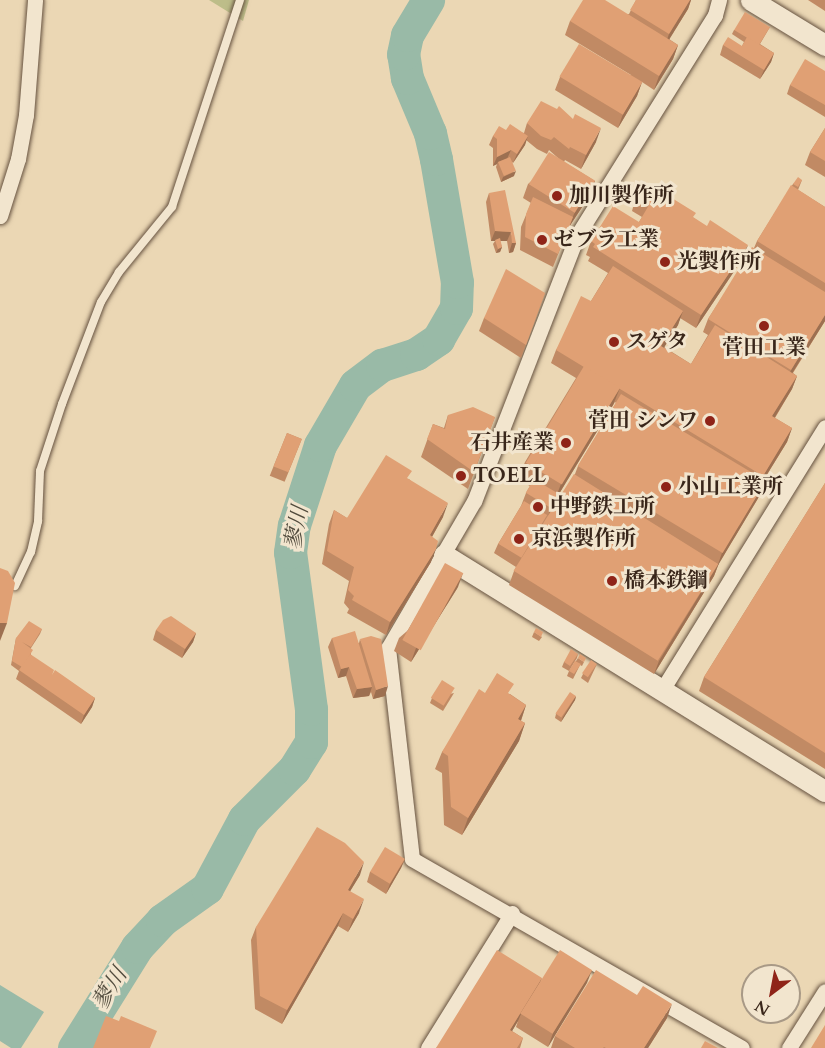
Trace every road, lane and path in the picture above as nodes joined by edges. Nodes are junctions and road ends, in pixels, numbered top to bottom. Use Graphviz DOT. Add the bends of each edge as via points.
graph roads {
  1 [pos="35,0"];
  2 [pos="240,0"];
  3 [pos="719,0"];
  4 [pos="751,0"];
  5 [pos="825,45"];
  6 [pos="0,216"];
  7 [pos="825,427"];
  8 [pos="444,555"];
  9 [pos="0,576"];
  10 [pos="15,586"];
  11 [pos="662,690"];
  12 [pos="825,791"];
  13 [pos="512,913"];
  14 [pos="825,991"];
  15 [pos="428,1048"];
  16 [pos="742,1048"];
  17 [pos="789,1048"];
  1 -- 6 [label="street" via="26,115 18,159"];
  2 -- 10 [label="lane" via="172,207 119,272 101,302 40,471 38,521 31,552"];
  3 -- 8 [label="street" via="715,15 577,236 474,501"];
  4 -- 5 [label="street"];
  7 -- 11 [label="street"];
  8 -- 11 [label="street"];
  8 -- 13 [label="street" via="388,648 412,859"];
  9 -- 10 [label="street"];
  11 -- 12 [label="street"];
  13 -- 15 [label="street"];
  13 -- 16 [label="street"];
  14 -- 17 [label="street"];
}
